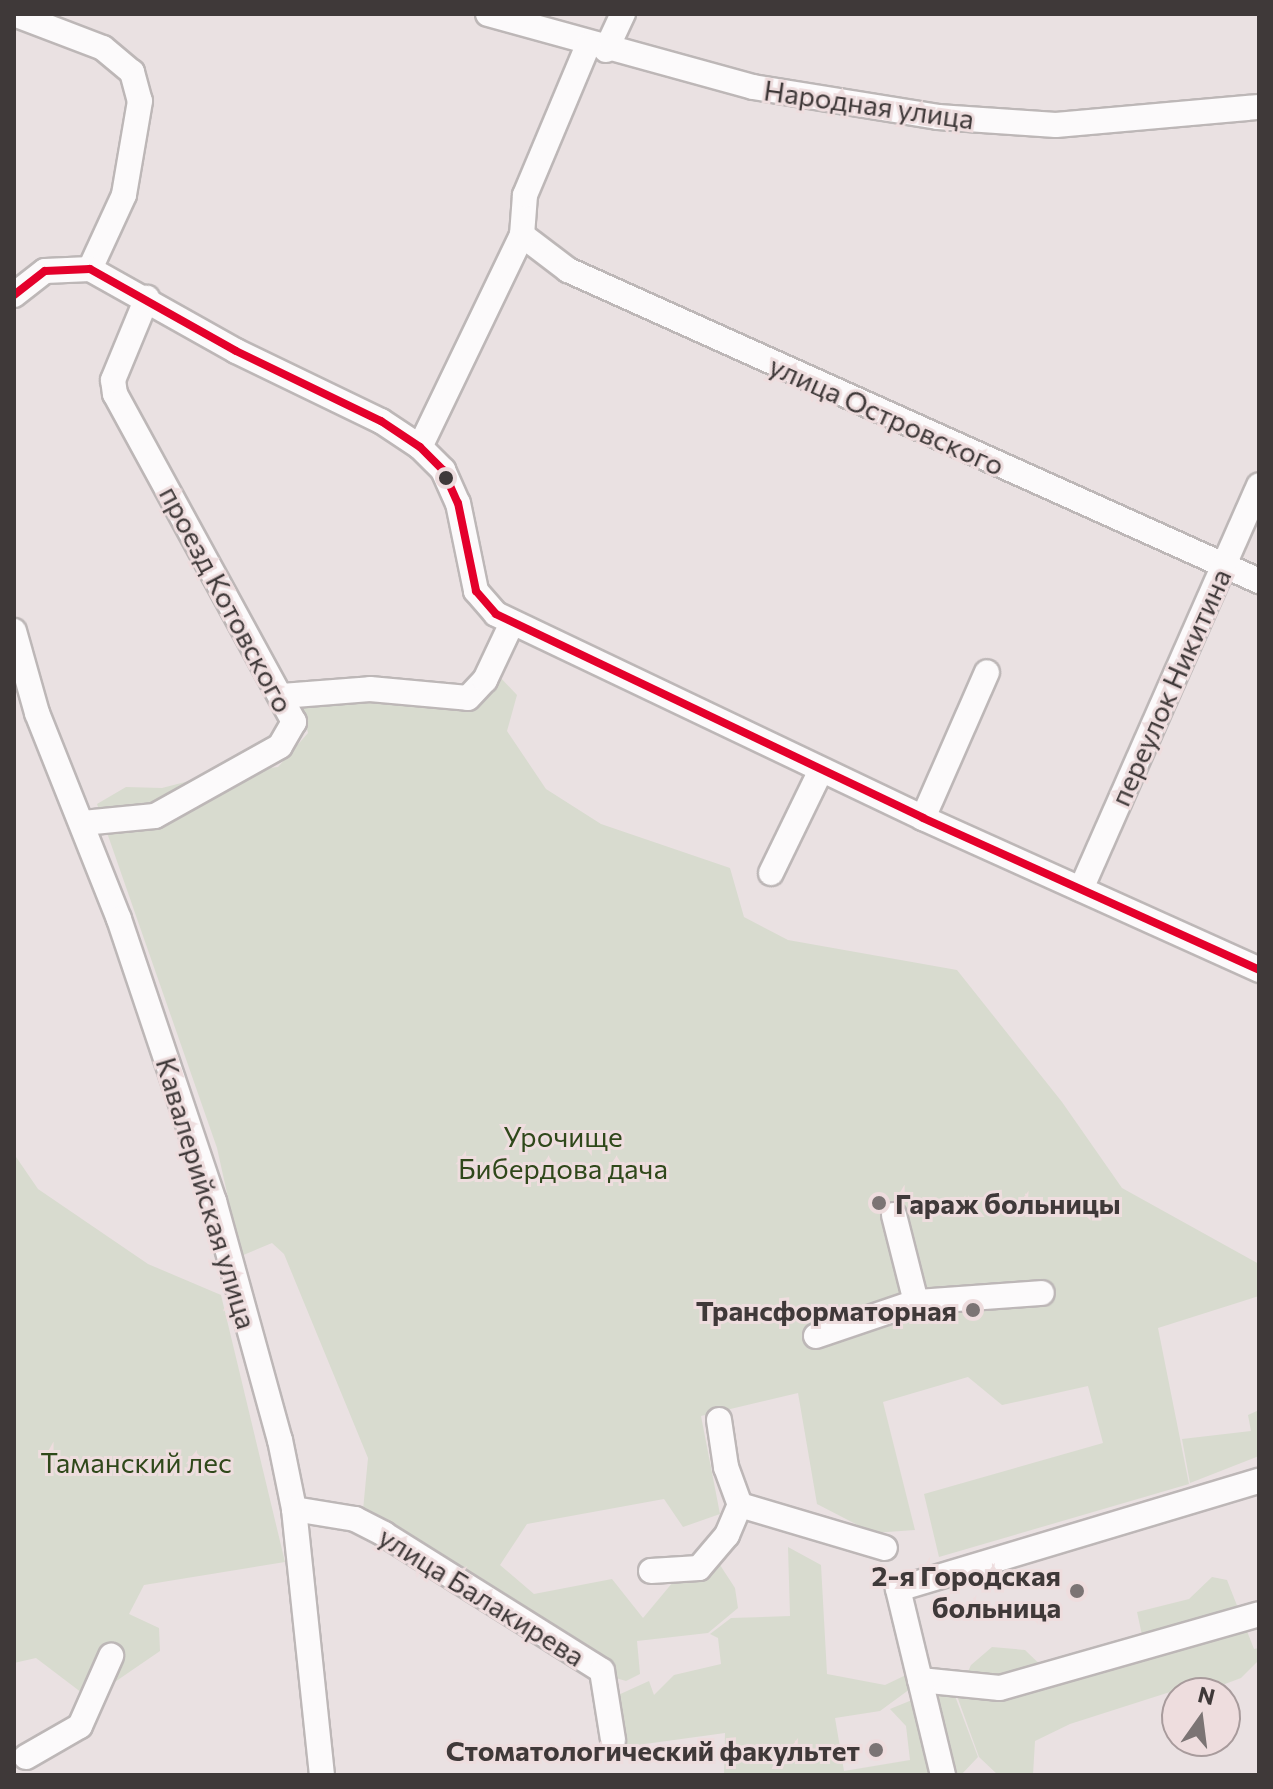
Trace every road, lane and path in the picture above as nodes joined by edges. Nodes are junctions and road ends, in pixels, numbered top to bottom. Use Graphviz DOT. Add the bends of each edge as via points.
graph roads {
  1 [pos="14,14"];
  2 [pos="488,14"];
  3 [pos="623,14"];
  4 [pos="597,47"];
  5 [pos="1259,107"];
  6 [pos="522,235"];
  7 [pos="90,269"];
  8 [pos="23,272"];
  9 [pos="14,295"];
  10 [pos="147,298"];
  11 [pos="420,447"];
  12 [pos="1259,485"];
  13 [pos="1224,568"];
  14 [pos="1259,581"];
  15 [pos="512,623"];
  16 [pos="14,631"];
  17 [pos="987,672"];
  18 [pos="14,689"];
  19 [pos="282,696"];
  20 [pos="37,713"];
  21 [pos="821,770"];
  22 [pos="923,818"];
  23 [pos="83,823"];
  24 [pos="771,873"];
  25 [pos="1081,889"];
  26 [pos="1259,970"];
  27 [pos="894,1215"];
  28 [pos="1042,1293"];
  29 [pos="916,1302"];
  30 [pos="816,1336"];
  31 [pos="719,1420"];
  32 [pos="1259,1481"];
  33 [pos="740,1505"];
  34 [pos="294,1509"];
  35 [pos="885,1548"];
  36 [pos="651,1571"];
  37 [pos="1259,1614"];
  38 [pos="111,1656"];
  39 [pos="920,1680"];
  40 [pos="613,1740"];
  41 [pos="26,1762"];
  42 [pos="322,1775"];
  43 [pos="943,1775"];
  1 -- 7 [label="street" via="103,48 132,72 140,101 124,195"];
  2 -- 4 [label="street, Народная улица"];
  3 -- 4 [label="street"];
  4 -- 5 [label="street, Народная улица" via="753,87 938,117 1056,125"];
  4 -- 6 [label="street" via="525,195"];
  6 -- 11 [label="street"];
  6 -- 13 [label="street, улица Островского" via="568,270"];
  7 -- 8 [label="street" via="59,266"];
  7 -- 10 [label="street"];
  8 -- 9 [label="street"];
  10 -- 11 [label="street" via="236,351 381,421"];
  10 -- 19 [label="street, проезд Котовского" via="113,380 115,394"];
  11 -- 15 [label="street" via="451,485 476,591"];
  12 -- 13 [label="street, переулок Никитина"];
  13 -- 14 [label="street, улица Островского"];
  13 -- 25 [label="street, переулок Никитина"];
  15 -- 19 [label="street" via="485,680 468,698 370,689"];
  15 -- 21 [label="street"];
  16 -- 20 [label="street, Кавалерийская улица"];
  17 -- 22 [label="street"];
  18 -- 20 [label="street"];
  19 -- 23 [label="street, проезд Котовского" via="294,718 293,730 254,764 155,816"];
  20 -- 23 [label="street, Кавалерийская улица"];
  21 -- 22 [label="street"];
  21 -- 24 [label="street"];
  22 -- 25 [label="street"];
  23 -- 34 [label="street, Кавалерийская улица" via="214,1201"];
  25 -- 26 [label="street"];
  27 -- 29 [label="street"];
  28 -- 29 [label="street"];
  29 -- 30 [label="street"];
  31 -- 33 [label="street" via="726,1467"];
  32 -- 39 [label="street" via="898,1589"];
  33 -- 35 [label="street"];
  33 -- 36 [label="street" via="727,1535 699,1568"];
  34 -- 40 [label="street, улица Балакирева" via="355,1519 384,1534 602,1671"];
  34 -- 42 [label="street, Кавалерийская улица"];
  37 -- 39 [label="street" via="1000,1688"];
  38 -- 41 [label="street" via="80,1726"];
  39 -- 43 [label="street"];
}
